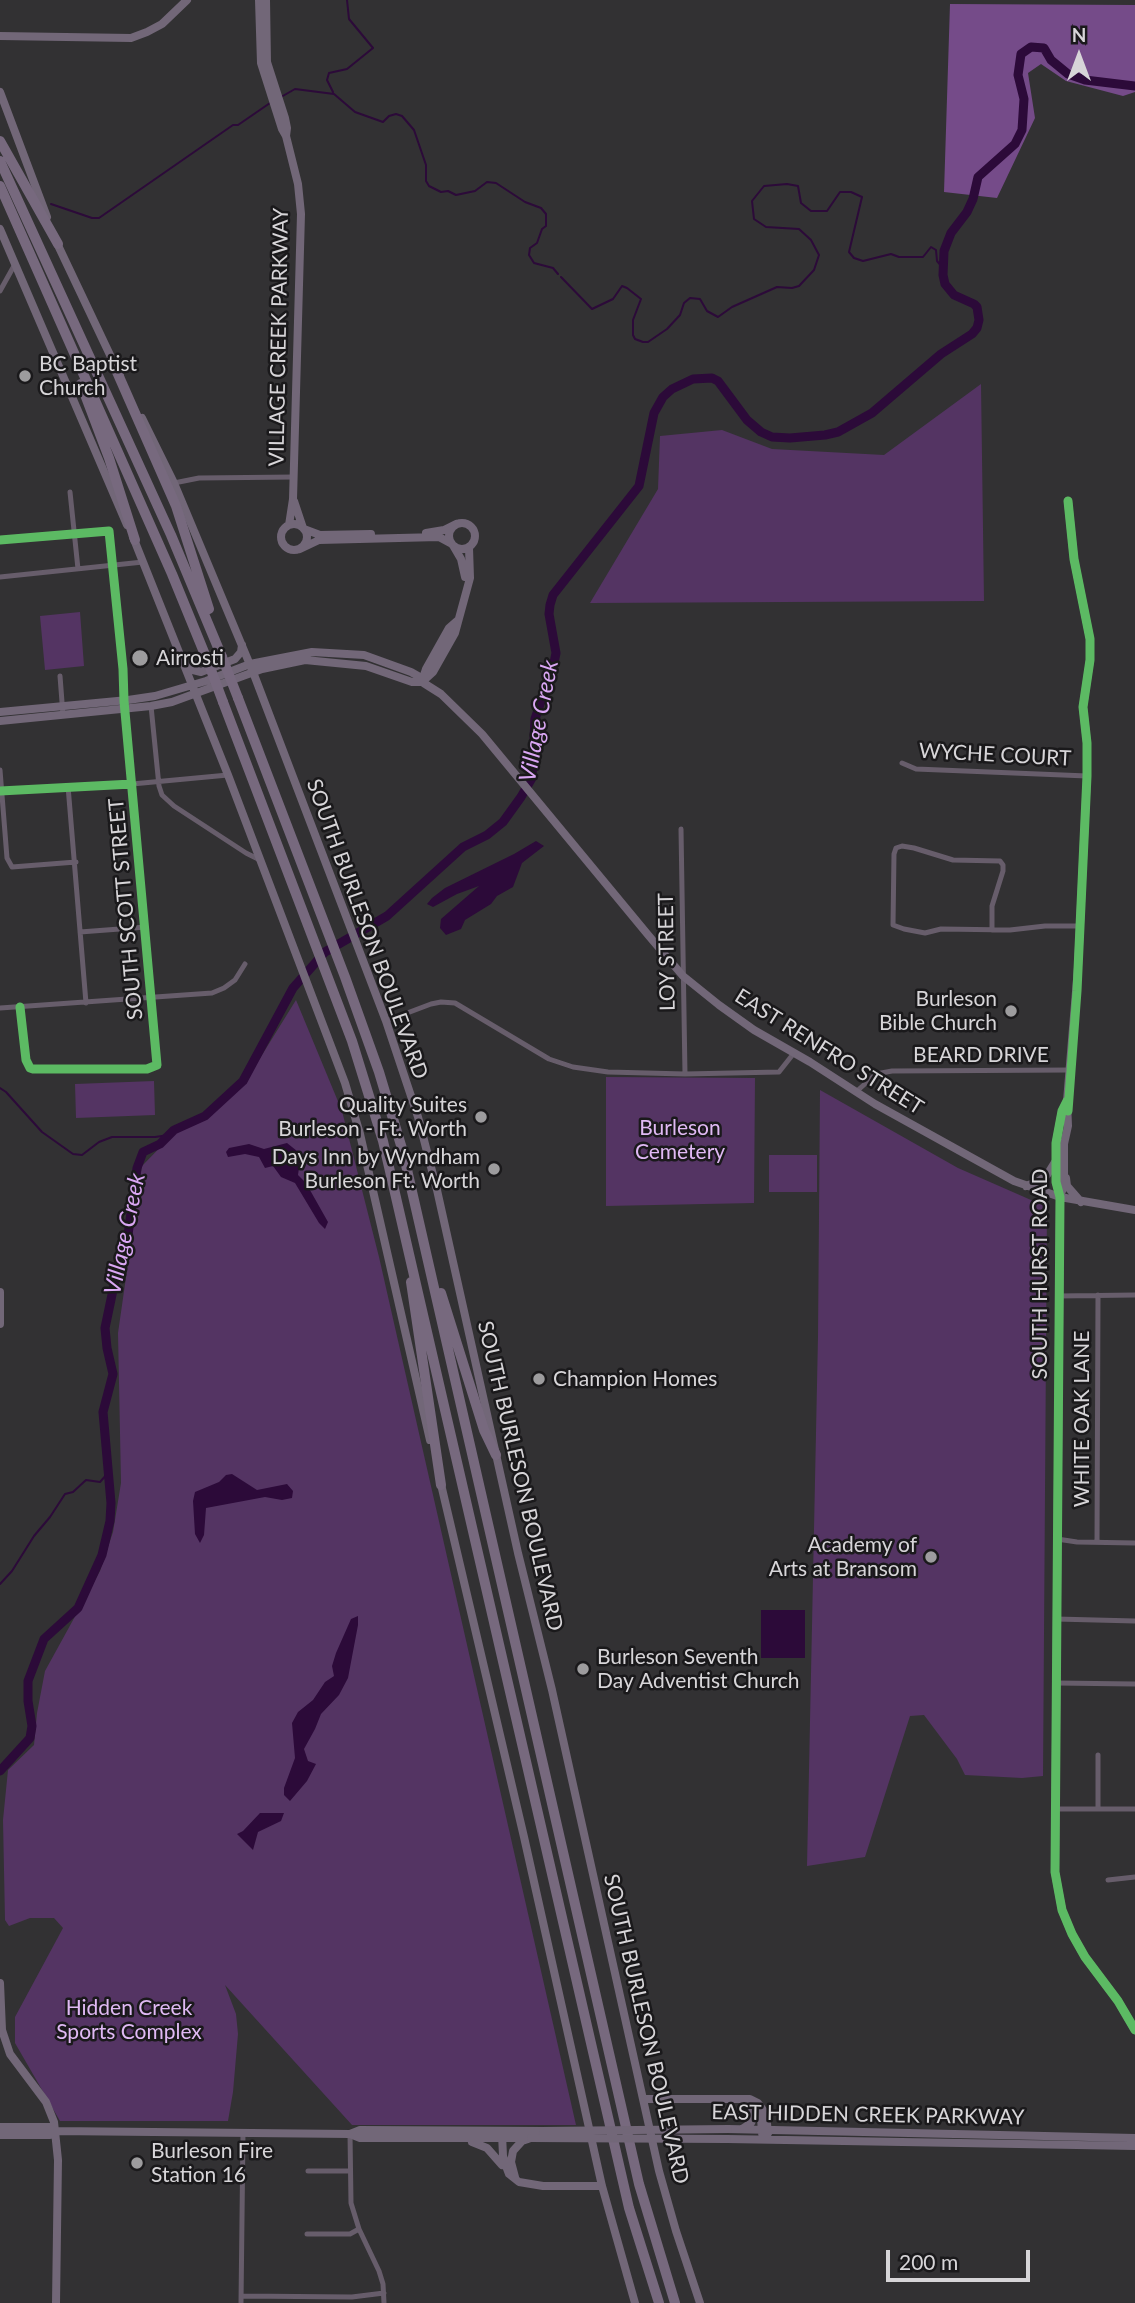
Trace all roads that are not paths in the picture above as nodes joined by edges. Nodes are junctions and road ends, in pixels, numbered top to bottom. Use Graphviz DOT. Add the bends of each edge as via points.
graph roads {
  1 [pos="187,0"];
  2 [pos="259,0"];
  3 [pos="266,0"];
  4 [pos="0,36"];
  5 [pos="0,92"];
  6 [pos="273,93"];
  7 [pos="0,141"];
  8 [pos="0,161"];
  9 [pos="0,186"];
  10 [pos="0,197"];
  11 [pos="11,211"];
  12 [pos="0,229"];
  13 [pos="58,244"];
  14 [pos="15,264"];
  15 [pos="0,291"];
  16 [pos="49,298"];
  17 [pos="117,372"];
  18 [pos="294,477"];
  19 [pos="174,483"];
  20 [pos="70,492"];
  21 [pos="293,499"];
  22 [pos="1068,501"];
  23 [pos="456,524"];
  24 [pos="289,525"];
  25 [pos="304,528"];
  26 [pos="73,534"];
  27 [pos="0,540"];
  28 [pos="135,540"];
  29 [pos="453,544"];
  30 [pos="469,548"];
  31 [pos="300,549"];
  32 [pos="144,562"];
  33 [pos="113,566"];
  34 [pos="78,569"];
  35 [pos="0,577"];
  36 [pos="467,591"];
  37 [pos="242,645"];
  38 [pos="347,652"];
  39 [pos="222,657"];
  40 [pos="182,658"];
  41 [pos="305,660"];
  42 [pos="252,668"];
  43 [pos="60,676"];
  44 [pos="422,682"];
  45 [pos="194,689"];
  46 [pos="125,705"];
  47 [pos="151,706"];
  48 [pos="63,710"];
  49 [pos="0,712"];
  50 [pos="0,721"];
  51 [pos="902,763"];
  52 [pos="0,770"];
  53 [pos="228,775"];
  54 [pos="1087,776"];
  55 [pos="159,782"];
  56 [pos="132,784"];
  57 [pos="68,786"];
  58 [pos="1,791"];
  59 [pos="681,829"];
  60 [pos="260,860"];
  61 [pos="76,862"];
  62 [pos="1080,926"];
  63 [pos="146,927"];
  64 [pos="992,930"];
  65 [pos="80,932"];
  66 [pos="245,964"];
  67 [pos="684,976"];
  68 [pos="152,998"];
  69 [pos="86,1003"];
  70 [pos="20,1007"];
  71 [pos="0,1009"];
  72 [pos="386,1021"];
  73 [pos="794,1053"];
  74 [pos="1070,1070"];
  75 [pos="685,1074"];
  76 [pos="857,1091"];
  77 [pos="1067,1101"];
  78 [pos="1056,1156"];
  79 [pos="1064,1171"];
  80 [pos="1026,1186"];
  81 [pos="1060,1197"];
  82 [pos="1081,1202"];
  83 [pos="1135,1210"];
  84 [pos="404,1226"];
  85 [pos="420,1227"];
  86 [pos="0,1292"];
  87 [pos="1098,1295"];
  88 [pos="1135,1295"];
  89 [pos="1058,1296"];
  90 [pos="0,1324"];
  91 [pos="496,1455"];
  92 [pos="441,1485"];
  93 [pos="1057,1539"];
  94 [pos="1097,1542"];
  95 [pos="1135,1543"];
  96 [pos="1056,1619"];
  97 [pos="1135,1621"];
  98 [pos="1056,1683"];
  99 [pos="1135,1684"];
  100 [pos="1098,1755"];
  101 [pos="1055,1809"];
  102 [pos="1098,1809"];
  103 [pos="1135,1809"];
  104 [pos="1135,1877"];
  105 [pos="1108,1880"];
  106 [pos="0,1983"];
  107 [pos="1135,2029"];
  108 [pos="643,2099"];
  109 [pos="746,2099"];
  110 [pos="766,2114"];
  111 [pos="0,2127"];
  112 [pos="742,2129"];
  113 [pos="55,2131"];
  114 [pos="243,2133"];
  115 [pos="829,2133"];
  116 [pos="350,2134"];
  117 [pos="502,2134"];
  118 [pos="728,2134"];
  119 [pos="0,2135"];
  120 [pos="531,2135"];
  121 [pos="765,2135"];
  122 [pos="1135,2138"];
  123 [pos="452,2139"];
  124 [pos="1135,2147"];
  125 [pos="308,2171"];
  126 [pos="350,2171"];
  127 [pos="509,2174"];
  128 [pos="519,2182"];
  129 [pos="602,2186"];
  130 [pos="359,2230"];
  131 [pos="307,2234"];
  132 [pos="384,2293"];
  133 [pos="242,2300"];
  134 [pos="314,2300"];
  135 [pos="56,2303"];
  136 [pos="384,2303"];
  137 [pos="635,2303"];
  138 [pos="659,2303"];
  139 [pos="675,2303"];
  140 [pos="700,2303"];
  1 -- 4 [label="main road" via="162,24 131,37"];
  2 -- 6 [label="main road, VILLAGE CREEK PARKWAY" via="261,63"];
  3 -- 6 [label="main road, VILLAGE CREEK PARKWAY" via="265,46"];
  5 -- 13 [label="main road, SOUTH BURLESON BOULEVARD"];
  6 -- 18 [label="main road, VILLAGE CREEK PARKWAY" via="287,128 301,214"];
  7 -- 13 [label="highway"];
  8 -- 39 [label="highway"];
  9 -- 11 [label="highway"];
  10 -- 11 [label="highway"];
  11 -- 16 [label="highway"];
  12 -- 14 [label="main road"];
  13 -- 17 [label="main road, SOUTH BURLESON BOULEVARD"];
  14 -- 15 [label="street"];
  14 -- 28 [label="main road"];
  16 -- 28 [label="highway"];
  16 -- 84 [label="highway, bridge" via="208,662 372,1100"];
  17 -- 19 [label="main road, SOUTH BURLESON BOULEVARD"];
  17 -- 39 [label="highway" via="185,531"];
  18 -- 19 [label="street" via="199,478"];
  18 -- 21 [label="main road, VILLAGE CREEK PARKWAY"];
  19 -- 37 [label="main road, SOUTH BURLESON BOULEVARD"];
  20 -- 26 [label="street"];
  21 -- 24 [label="main road, VILLAGE CREEK PARKWAY"];
  21 -- 25 [label="main road, VILLAGE CREEK PARKWAY"];
  22 -- 54 [label="main road, SOUTH HURST ROAD" via="1090,639 1083,708"];
  23 -- 25 [label="main road" via="425,533 320,535"];
  23 -- 29 [label="main road" via="449,534"];
  23 -- 30 [label="main road" via="470,524 475,532"];
  24 -- 25 [label="main road"];
  24 -- 31 [label="main road, VILLAGE CREEK PARKWAY" via="281,534 282,542 287,549"];
  25 -- 31 [label="main road" via="307,539"];
  26 -- 27 [label="street"];
  26 -- 33 [label="street, SOUTH SCOTT STREET" via="109,531"];
  26 -- 34 [label="street"];
  28 -- 32 [label="main road"];
  29 -- 30 [label="main road"];
  29 -- 31 [label="main road" via="439,537 319,540"];
  29 -- 36 [label="main road"];
  30 -- 36 [label="main road"];
  32 -- 33 [label="street"];
  32 -- 40 [label="main road"];
  33 -- 34 [label="street"];
  33 -- 46 [label="street, SOUTH SCOTT STREET"];
  34 -- 35 [label="street"];
  36 -- 44 [label="main road" via="455,632 433,672"];
  37 -- 40 [label="main road" via="235,659 201,672"];
  37 -- 42 [label="main road, SOUTH BURLESON BOULEVARD"];
  38 -- 41 [label="main road" via="343,657"];
  38 -- 42 [label="main road, EAST RENFRO STREET" via="312,652"];
  38 -- 44 [label="main road, EAST RENFRO STREET" via="411,671"];
  39 -- 85 [label="highway, bridge" via="345,977 393,1118"];
  40 -- 45 [label="main road"];
  41 -- 42 [label="main road, EAST RENFRO STREET"];
  41 -- 44 [label="main road, EAST RENFRO STREET" via="347,662"];
  42 -- 45 [label="main road"];
  42 -- 72 [label="main road, SOUTH BURLESON BOULEVARD"];
  43 -- 48 [label="street"];
  44 -- 67 [label="main road, EAST RENFRO STREET" via="461,711"];
  45 -- 46 [label="main road"];
  45 -- 47 [label="main road"];
  45 -- 53 [label="main road"];
  46 -- 47 [label="main road"];
  46 -- 48 [label="main road"];
  46 -- 56 [label="street, SOUTH SCOTT STREET"];
  47 -- 55 [label="street"];
  48 -- 49 [label="main road"];
  48 -- 50 [label="main road"];
  51 -- 54 [label="street, WYCHE COURT" via="916,769"];
  52 -- 58 [label="street"];
  53 -- 55 [label="street"];
  53 -- 60 [label="main road"];
  54 -- 62 [label="main road, SOUTH HURST ROAD"];
  55 -- 56 [label="street"];
  55 -- 60 [label="street" via="162,795 171,804"];
  56 -- 57 [label="street"];
  56 -- 63 [label="street, SOUTH SCOTT STREET"];
  57 -- 58 [label="street"];
  57 -- 61 [label="street"];
  58 -- 61 [label="street" via="7,858 12,867"];
  59 -- 67 [label="street, LOY STREET"];
  60 -- 92 [label="main road" via="360,1134"];
  61 -- 65 [label="street"];
  62 -- 64 [label="street"];
  62 -- 74 [label="main road, SOUTH HURST ROAD"];
  63 -- 65 [label="street"];
  63 -- 68 [label="street, SOUTH SCOTT STREET"];
  64 -- 64 [label="street" via="925,933 893,925 897,848 914,848 953,860 1000,862 1003,872 992,905"];
  65 -- 69 [label="street"];
  66 -- 68 [label="street" via="235,980 212,993"];
  67 -- 73 [label="main road, EAST RENFRO STREET" via="754,1030"];
  67 -- 75 [label="street, LOY STREET"];
  68 -- 69 [label="street"];
  68 -- 70 [label="street, SOUTH SCOTT STREET" via="157,1065 147,1069 30,1068"];
  69 -- 70 [label="street"];
  70 -- 71 [label="street"];
  72 -- 75 [label="street" via="449,1001 549,1059 573,1067"];
  72 -- 91 [label="main road, SOUTH BURLESON BOULEVARD" via="435,1180"];
  73 -- 75 [label="street" via="779,1072"];
  73 -- 76 [label="main road, EAST RENFRO STREET"];
  74 -- 76 [label="street, BEARD DRIVE" via="892,1071 876,1074"];
  74 -- 77 [label="main road, SOUTH HURST ROAD"];
  76 -- 80 [label="main road, EAST RENFRO STREET" via="958,1152"];
  77 -- 78 [label="main road, SOUTH HURST ROAD"];
  77 -- 79 [label="main road, SOUTH HURST ROAD"];
  78 -- 80 [label="main road" via="1047,1175"];
  78 -- 81 [label="main road, SOUTH HURST ROAD"];
  79 -- 81 [label="main road, SOUTH HURST ROAD"];
  79 -- 82 [label="main road" via="1068,1186"];
  80 -- 81 [label="main road, EAST RENFRO STREET"];
  81 -- 82 [label="main road, EAST RENFRO STREET"];
  81 -- 89 [label="main road, SOUTH HURST ROAD"];
  82 -- 83 [label="main road, EAST RENFRO STREET"];
  84 -- 92 [label="highway"];
  84 -- 138 [label="highway" via="629,2208"];
  85 -- 91 [label="highway"];
  85 -- 139 [label="highway" via="639,2184"];
  86 -- 90 [label="main road"];
  87 -- 88 [label="street"];
  87 -- 89 [label="street"];
  87 -- 94 [label="street, WHITE OAK LANE"];
  89 -- 93 [label="main road, SOUTH HURST ROAD"];
  91 -- 108 [label="main road, SOUTH BURLESON BOULEVARD"];
  92 -- 129 [label="main road"];
  93 -- 94 [label="street"];
  93 -- 96 [label="main road, SOUTH HURST ROAD"];
  94 -- 95 [label="street"];
  96 -- 97 [label="street"];
  96 -- 98 [label="main road, SOUTH HURST ROAD"];
  98 -- 99 [label="street"];
  98 -- 101 [label="main road, SOUTH HURST ROAD"];
  100 -- 102 [label="street"];
  101 -- 102 [label="street"];
  101 -- 107 [label="main road, SOUTH HURST ROAD" via="1055,1872 1062,1910 1078,1946"];
  102 -- 103 [label="street"];
  104 -- 105 [label="street"];
  106 -- 113 [label="main road" via="2,2030 10,2054 46,2102"];
  108 -- 109 [label="main road"];
  108 -- 140 [label="main road, SOUTH BURLESON BOULEVARD" via="669,2208"];
  109 -- 110 [label="main road" via="758,2103"];
  109 -- 112 [label="main road" via="752,2119"];
  109 -- 121 [label="main road" via="759,2112"];
  110 -- 115 [label="main road" via="783,2127"];
  110 -- 121 [label="main road"];
  111 -- 113 [label="main road" via="50,2127"];
  112 -- 118 [label="main road, EAST HIDDEN CREEK PARKWAY"];
  112 -- 121 [label="main road, EAST HIDDEN CREEK PARKWAY"];
  113 -- 114 [label="main road, EAST HIDDEN CREEK PARKWAY"];
  113 -- 119 [label="main road"];
  113 -- 135 [label="main road"];
  114 -- 116 [label="main road, EAST HIDDEN CREEK PARKWAY"];
  114 -- 133 [label="street"];
  115 -- 121 [label="main road, EAST HIDDEN CREEK PARKWAY"];
  115 -- 122 [label="main road, EAST HIDDEN CREEK PARKWAY"];
  116 -- 117 [label="main road, EAST HIDDEN CREEK PARKWAY" via="360,2130"];
  116 -- 123 [label="main road, EAST HIDDEN CREEK PARKWAY" via="360,2138"];
  116 -- 126 [label="street"];
  117 -- 120 [label="main road, EAST HIDDEN CREEK PARKWAY"];
  117 -- 123 [label="main road, EAST HIDDEN CREEK PARKWAY"];
  117 -- 127 [label="main road"];
  118 -- 120 [label="main road, EAST HIDDEN CREEK PARKWAY, bridge"];
  118 -- 121 [label="main road, EAST HIDDEN CREEK PARKWAY"];
  120 -- 128 [label="main road" via="511,2157"];
  121 -- 124 [label="main road, EAST HIDDEN CREEK PARKWAY"];
  123 -- 127 [label="main road" via="487,2148"];
  125 -- 126 [label="street"];
  126 -- 130 [label="street" via="351,2203"];
  127 -- 128 [label="main road"];
  128 -- 129 [label="main road"];
  129 -- 137 [label="main road"];
  130 -- 131 [label="street"];
  130 -- 132 [label="street"];
  132 -- 134 [label="street"];
  132 -- 136 [label="street"];
  133 -- 134 [label="street"];
}
